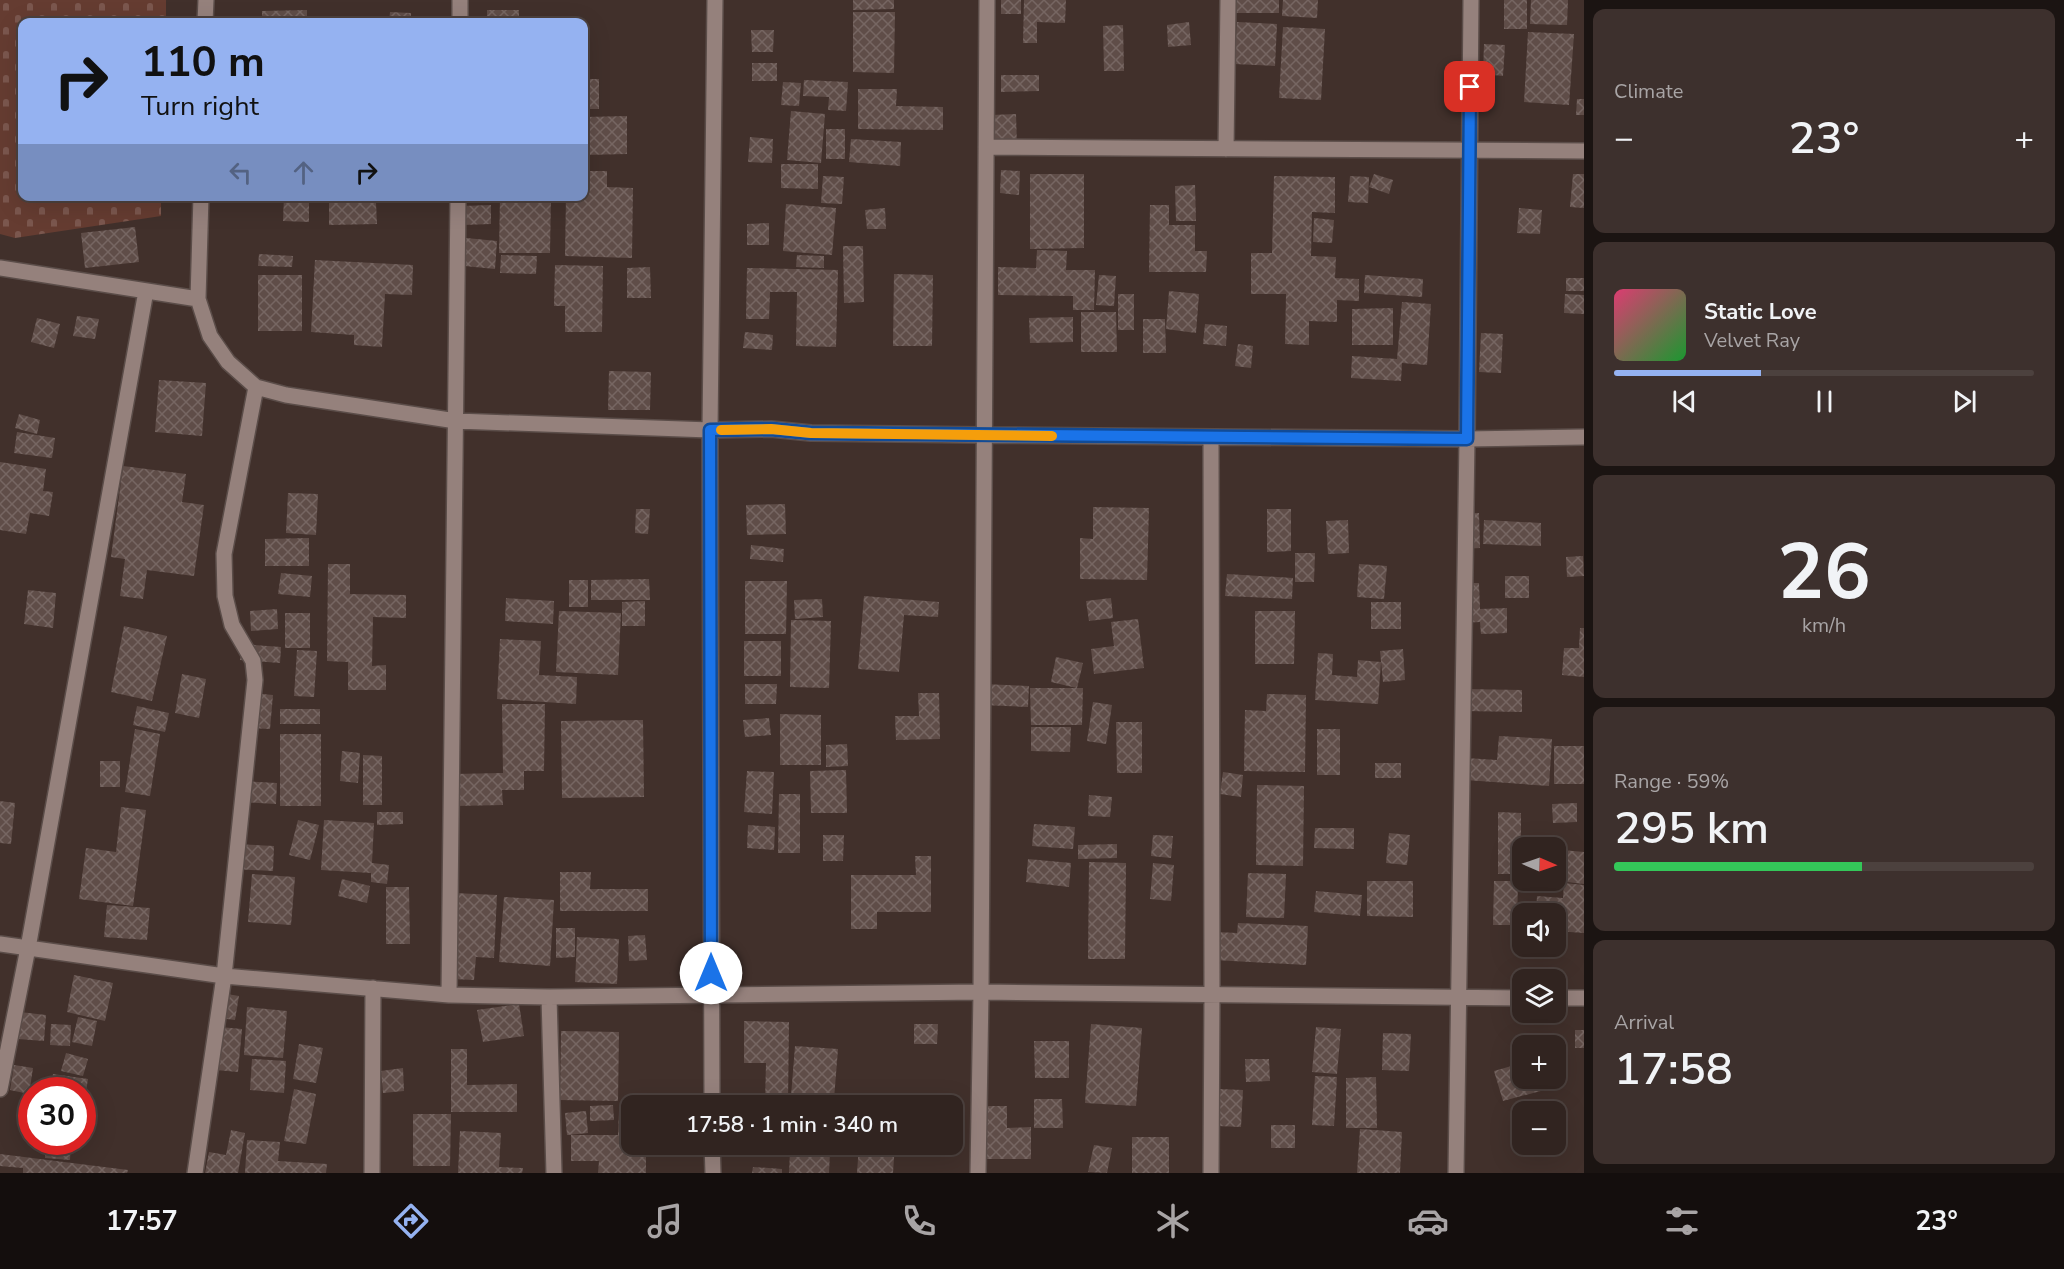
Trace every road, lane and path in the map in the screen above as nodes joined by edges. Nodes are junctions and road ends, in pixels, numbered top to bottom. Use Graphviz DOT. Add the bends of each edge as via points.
graph roads {
  1 [pos="206,0"];
  2 [pos="460,0"];
  3 [pos="715,0"];
  4 [pos="987,0"];
  5 [pos="1228,0"];
  6 [pos="1471,0"];
  7 [pos="205,18"];
  8 [pos="460,18"];
  9 [pos="986,147"];
  10 [pos="1226,149"];
  11 [pos="1584,151"];
  12 [pos="1469,152"];
  13 [pos="201,201"];
  14 [pos="458,201"];
  15 [pos="0,268"];
  16 [pos="146,291"];
  17 [pos="198,299"];
  18 [pos="256,387"];
  19 [pos="456,421"];
  20 [pos="710,430"];
  21 [pos="984,435"];
  22 [pos="1211,437"];
  23 [pos="1584,438"];
  24 [pos="1467,439"];
  25 [pos="0,944"];
  26 [pos="28,948"];
  27 [pos="224,976"];
  28 [pos="373,988"];
  29 [pos="981,992"];
  30 [pos="449,995"];
  31 [pos="1212,995"];
  32 [pos="711,996"];
  33 [pos="1460,997"];
  34 [pos="549,998"];
  35 [pos="1512,998"];
  36 [pos="1566,998"];
  37 [pos="1584,998"];
  38 [pos="0,1089"];
  39 [pos="712,1095"];
  40 [pos="712,1155"];
  41 [pos="195,1173"];
  42 [pos="372,1173"];
  43 [pos="554,1173"];
  44 [pos="712,1173"];
  45 [pos="978,1173"];
  46 [pos="1211,1173"];
  47 [pos="1456,1173"];
  1 -- 7 [label="street"];
  2 -- 8 [label="street"];
  3 -- 20 [label="street"];
  4 -- 9 [label="street"];
  5 -- 10 [label="street"];
  6 -- 12 [label="street"];
  9 -- 10 [label="street"];
  9 -- 21 [label="street"];
  10 -- 12 [label="street"];
  11 -- 12 [label="street"];
  12 -- 24 [label="street"];
  13 -- 17 [label="street"];
  14 -- 19 [label="street"];
  15 -- 16 [label="street"];
  16 -- 17 [label="street"];
  16 -- 26 [label="street"];
  17 -- 18 [label="street" via="210,336 228,362"];
  18 -- 19 [label="street"];
  18 -- 27 [label="street" via="224,554 227,605 232,625 253,661 255,680"];
  19 -- 20 [label="street"];
  19 -- 30 [label="street"];
  20 -- 21 [label="street"];
  20 -- 32 [label="street"];
  21 -- 22 [label="street"];
  21 -- 29 [label="street"];
  22 -- 24 [label="street"];
  22 -- 31 [label="street"];
  23 -- 24 [label="street"];
  24 -- 33 [label="street"];
  25 -- 26 [label="street"];
  26 -- 27 [label="street"];
  26 -- 38 [label="street"];
  27 -- 28 [label="street"];
  27 -- 41 [label="street"];
  28 -- 30 [label="street"];
  28 -- 42 [label="street"];
  29 -- 31 [label="street"];
  29 -- 32 [label="street"];
  29 -- 45 [label="street"];
  30 -- 34 [label="street"];
  31 -- 33 [label="street"];
  31 -- 46 [label="street"];
  32 -- 34 [label="street"];
  32 -- 39 [label="street"];
  33 -- 35 [label="street"];
  33 -- 47 [label="street"];
  34 -- 43 [label="street"];
  36 -- 37 [label="street"];
  40 -- 44 [label="street"];
}
